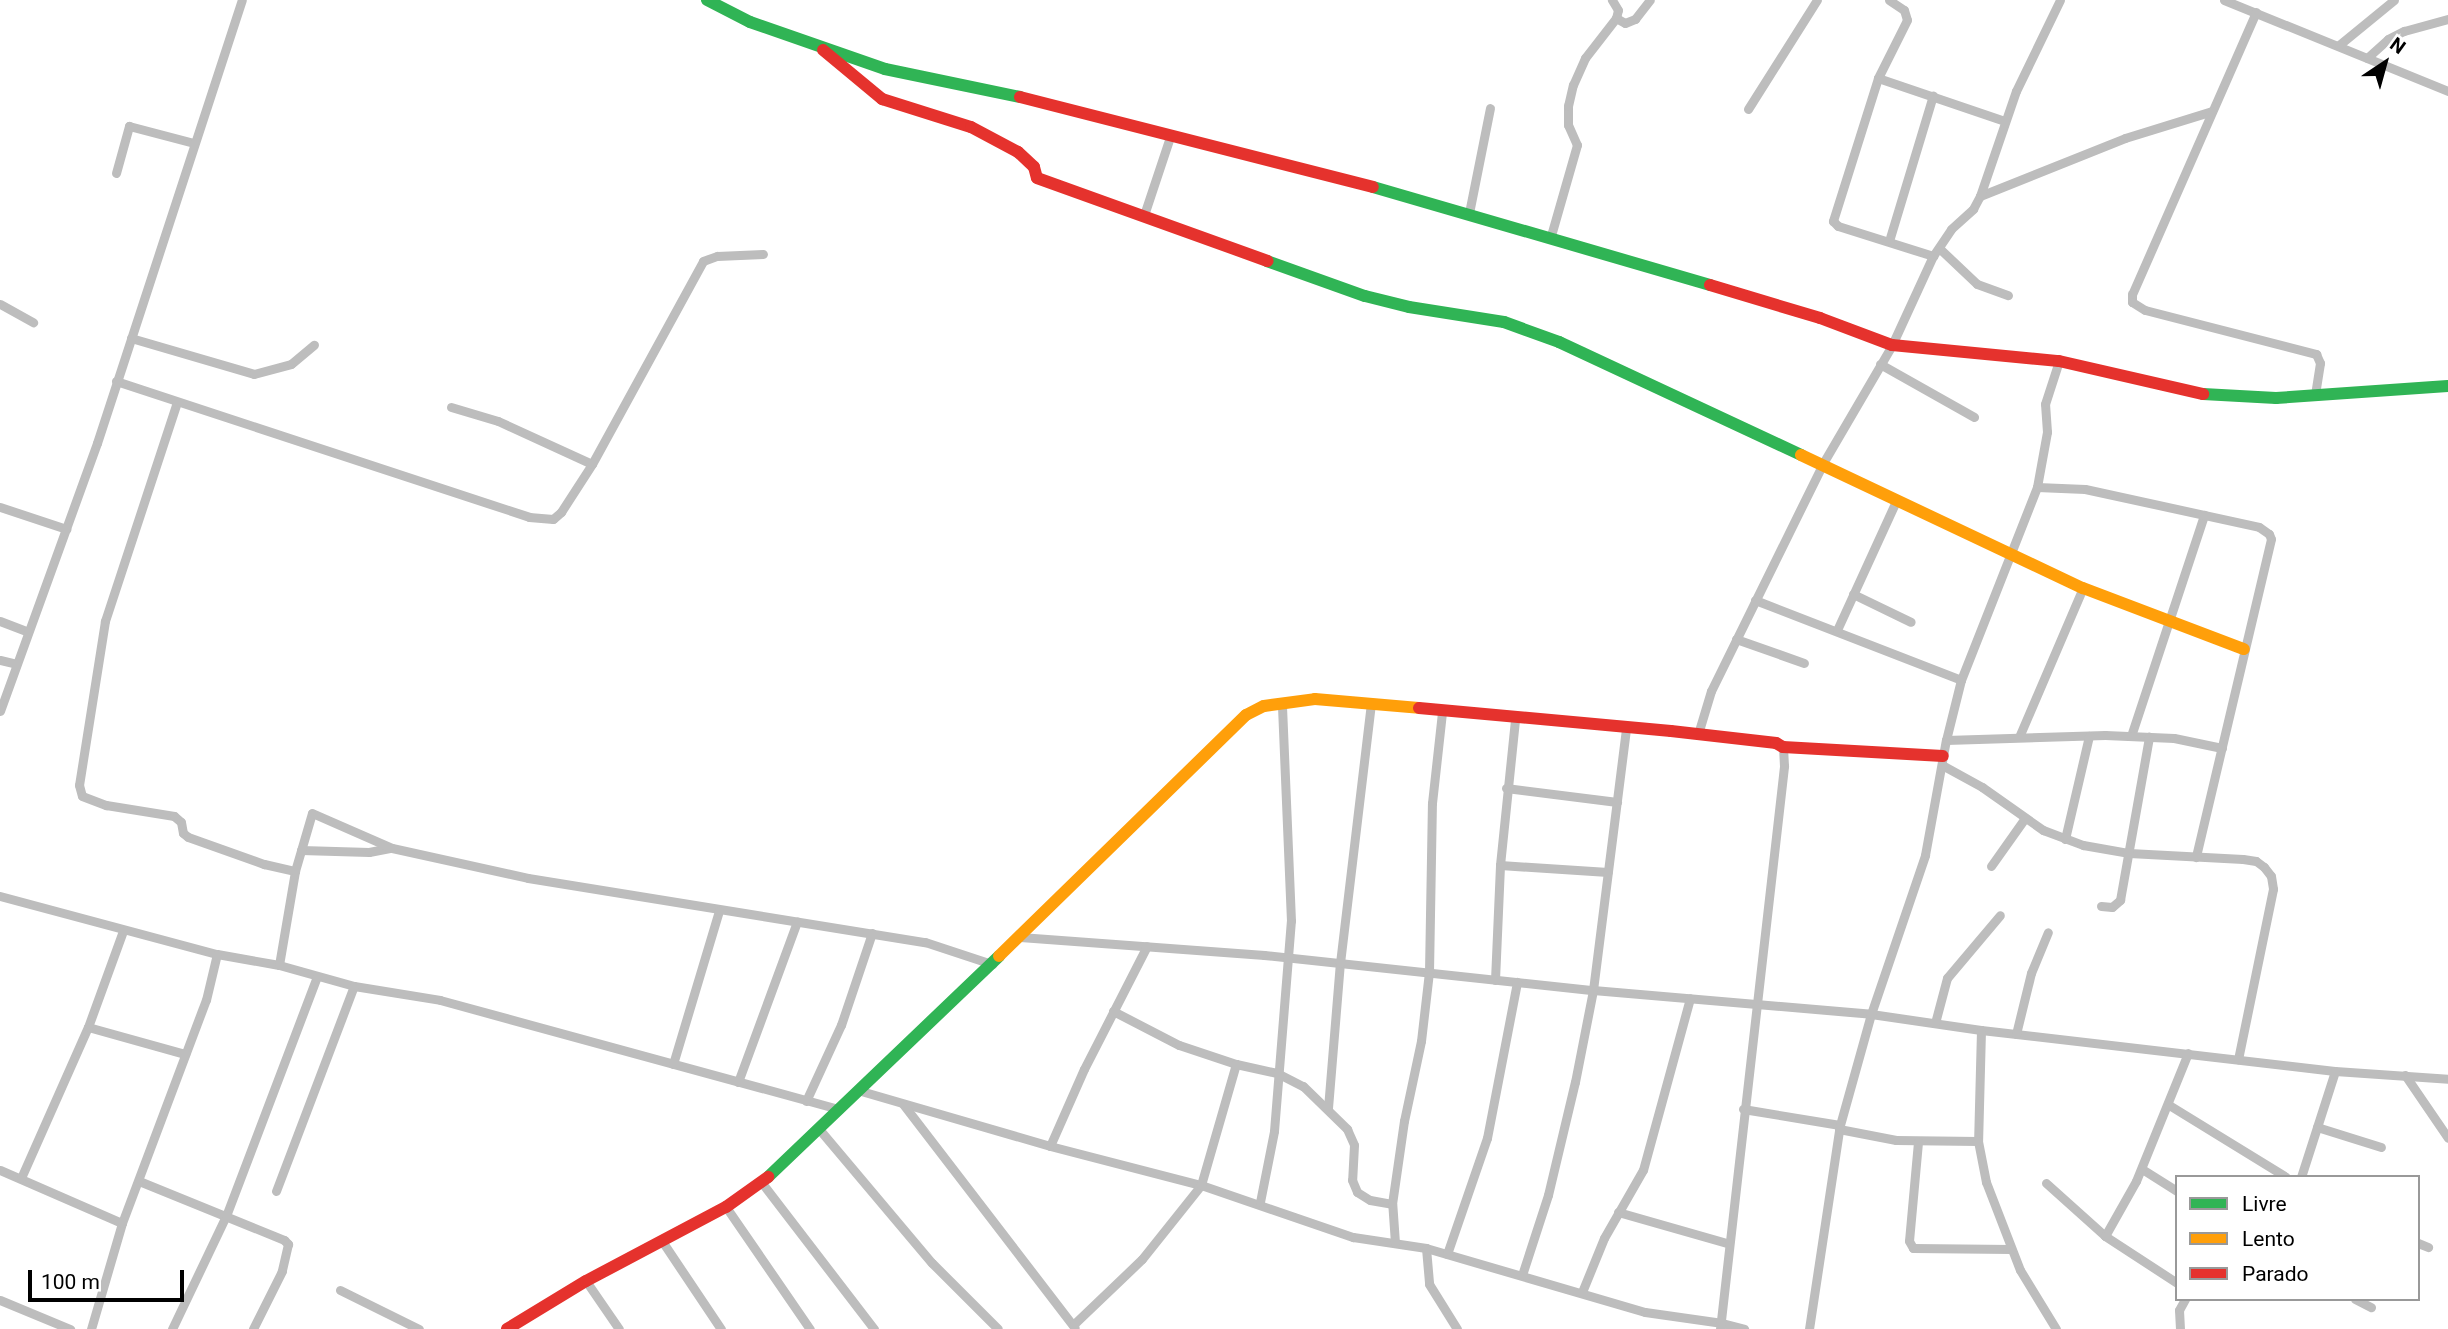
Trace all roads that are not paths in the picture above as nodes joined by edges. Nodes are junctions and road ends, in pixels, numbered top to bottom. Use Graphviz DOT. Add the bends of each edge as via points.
graph roads {
  1 [pos="243,0"];
  2 [pos="707,0"];
  3 [pos="1612,0"];
  4 [pos="1650,0"];
  5 [pos="1817,0"];
  6 [pos="1889,0"];
  7 [pos="2060,0"];
  8 [pos="2224,0"];
  9 [pos="2394,0"];
  10 [pos="2256,12"];
  11 [pos="1616,19"];
  12 [pos="2448,19"];
  13 [pos="2339,45"];
  14 [pos="820,47"];
  15 [pos="2367,58"];
  16 [pos="1878,78"];
  17 [pos="2448,91"];
  18 [pos="1933,95"];
  19 [pos="1490,108"];
  20 [pos="1748,108"];
  21 [pos="2211,111"];
  22 [pos="2004,121"];
  23 [pos="1171,135"];
  24 [pos="194,143"];
  25 [pos="116,173"];
  26 [pos="1980,196"];
  27 [pos="1469,213"];
  28 [pos="1144,215"];
  29 [pos="1550,239"];
  30 [pos="1889,241"];
  31 [pos="1939,247"];
  32 [pos="763,254"];
  33 [pos="1933,256"];
  34 [pos="2008,295"];
  35 [pos="0,304"];
  36 [pos="33,322"];
  37 [pos="131,338"];
  38 [pos="314,345"];
  39 [pos="1892,345"];
  40 [pos="2059,361"];
  41 [pos="1880,364"];
  42 [pos="117,382"];
  43 [pos="2448,386"];
  44 [pos="2315,395"];
  45 [pos="177,402"];
  46 [pos="451,407"];
  47 [pos="1975,417"];
  48 [pos="592,464"];
  49 [pos="1822,465"];
  50 [pos="2037,487"];
  51 [pos="1896,501"];
  52 [pos="0,507"];
  53 [pos="2204,515"];
  54 [pos="66,529"];
  55 [pos="2011,556"];
  56 [pos="2083,588"];
  57 [pos="1853,594"];
  58 [pos="1755,600"];
  59 [pos="0,621"];
  60 [pos="1910,622"];
  61 [pos="2169,622"];
  62 [pos="1837,631"];
  63 [pos="28,632"];
  64 [pos="1736,639"];
  65 [pos="2245,649"];
  66 [pos="0,660"];
  67 [pos="1804,663"];
  68 [pos="17,664"];
  69 [pos="1961,680"];
  70 [pos="1282,702"];
  71 [pos="1371,703"];
  72 [pos="0,711"];
  73 [pos="1442,712"];
  74 [pos="1515,719"];
  75 [pos="1626,729"];
  76 [pos="1698,734"];
  77 [pos="2089,736"];
  78 [pos="2131,736"];
  79 [pos="2019,737"];
  80 [pos="2149,737"];
  81 [pos="1946,740"];
  82 [pos="1783,747"];
  83 [pos="2222,748"];
  84 [pos="1943,761"];
  85 [pos="1506,788"];
  86 [pos="1617,803"];
  87 [pos="2025,818"];
  88 [pos="2064,839"];
  89 [pos="392,848"];
  90 [pos="301,850"];
  91 [pos="2129,853"];
  92 [pos="2196,857"];
  93 [pos="1500,865"];
  94 [pos="1991,866"];
  95 [pos="295,871"];
  96 [pos="1608,872"];
  97 [pos="0,896"];
  98 [pos="2101,905"];
  99 [pos="719,911"];
  100 [pos="2000,915"];
  101 [pos="797,922"];
  102 [pos="123,931"];
  103 [pos="2048,932"];
  104 [pos="872,933"];
  105 [pos="1020,937"];
  106 [pos="1147,946"];
  107 [pos="217,954"];
  108 [pos="1287,957"];
  109 [pos="1339,963"];
  110 [pos="992,964"];
  111 [pos="279,965"];
  112 [pos="1429,972"];
  113 [pos="317,977"];
  114 [pos="1495,979"];
  115 [pos="1517,982"];
  116 [pos="354,986"];
  117 [pos="1593,990"];
  118 [pos="1690,998"];
  119 [pos="1758,1004"];
  120 [pos="1114,1011"];
  121 [pos="1871,1014"];
  122 [pos="1935,1023"];
  123 [pos="88,1027"];
  124 [pos="1981,1030"];
  125 [pos="2016,1034"];
  126 [pos="2188,1053"];
  127 [pos="186,1054"];
  128 [pos="2238,1059"];
  129 [pos="673,1064"];
  130 [pos="1236,1064"];
  131 [pos="2334,1071"];
  132 [pos="1278,1073"];
  133 [pos="2405,1075"];
  134 [pos="2448,1079"];
  135 [pos="738,1082"];
  136 [pos="861,1091"];
  137 [pos="806,1101"];
  138 [pos="903,1104"];
  139 [pos="2169,1105"];
  140 [pos="1328,1108"];
  141 [pos="839,1109"];
  142 [pos="1743,1109"];
  143 [pos="1840,1127"];
  144 [pos="2316,1127"];
  145 [pos="819,1129"];
  146 [pos="2448,1138"];
  147 [pos="1978,1140"];
  148 [pos="1918,1142"];
  149 [pos="1051,1146"];
  150 [pos="2381,1147"];
  151 [pos="2142,1169"];
  152 [pos="0,1170"];
  153 [pos="2283,1175"];
  154 [pos="2302,1175"];
  155 [pos="21,1178"];
  156 [pos="139,1181"];
  157 [pos="762,1183"];
  158 [pos="2046,1183"];
  159 [pos="1201,1185"];
  160 [pos="2175,1190"];
  161 [pos="276,1191"];
  162 [pos="1260,1202"];
  163 [pos="1392,1204"];
  164 [pos="726,1208"];
  165 [pos="1618,1212"];
  166 [pos="226,1216"];
  167 [pos="122,1223"];
  168 [pos="2105,1236"];
  169 [pos="662,1241"];
  170 [pos="1395,1243"];
  171 [pos="1727,1243"];
  172 [pos="2420,1244"];
  173 [pos="2428,1247"];
  174 [pos="1426,1248"];
  175 [pos="2011,1249"];
  176 [pos="1447,1254"];
  177 [pos="1522,1275"];
  178 [pos="586,1281"];
  179 [pos="2175,1282"];
  180 [pos="341,1290"];
  181 [pos="1582,1292"];
  182 [pos="0,1300"];
  183 [pos="2184,1301"];
  184 [pos="2359,1301"];
  185 [pos="2371,1307"];
  186 [pos="57,1326"];
  187 [pos="1721,1326"];
  188 [pos="1074,1327"];
  189 [pos="70,1329"];
  190 [pos="91,1329"];
  191 [pos="172,1329"];
  192 [pos="253,1329"];
  193 [pos="419,1329"];
  194 [pos="507,1329"];
  195 [pos="619,1329"];
  196 [pos="721,1329"];
  197 [pos="810,1329"];
  198 [pos="874,1329"];
  199 [pos="998,1329"];
  200 [pos="1457,1329"];
  201 [pos="1744,1329"];
  202 [pos="1809,1329"];
  203 [pos="2056,1329"];
  204 [pos="2180,1329"];
  1 -- 24 [label="street"];
  2 -- 14 [label="street" via="750,22"];
  3 -- 11 [label="street" via="1618,10"];
  4 -- 11 [label="street" via="1635,19 1625,23"];
  5 -- 20 [label="street"];
  6 -- 16 [label="street" via="1904,10 1907,20"];
  7 -- 22 [label="street"];
  8 -- 10 [label="street"];
  9 -- 13 [label="street"];
  10 -- 13 [label="street"];
  10 -- 21 [label="street"];
  11 -- 29 [label="street" via="1576,73 1568,125 1577,145"];
  12 -- 15 [label="street" via="2404,31"];
  13 -- 15 [label="street"];
  14 -- 23 [label="street" via="885,69"];
  14 -- 28 [label="street" via="882,99 971,127 1018,152 1034,167 1037,178"];
  15 -- 17 [label="street"];
  16 -- 18 [label="street"];
  16 -- 30 [label="street" via="1833,221"];
  18 -- 22 [label="street"];
  18 -- 30 [label="street"];
  19 -- 27 [label="street"];
  21 -- 26 [label="street" via="2125,138"];
  21 -- 44 [label="street" via="2132,302 2145,310 2316,354 2320,363"];
  22 -- 26 [label="street"];
  23 -- 27 [label="street"];
  23 -- 28 [label="street"];
  24 -- 25 [label="street" via="129,126"];
  24 -- 37 [label="street"];
  26 -- 31 [label="street"];
  27 -- 29 [label="street"];
  28 -- 49 [label="street" via="1365,296 1504,322 1559,342"];
  29 -- 39 [label="street" via="1821,317"];
  30 -- 33 [label="street"];
  31 -- 33 [label="street"];
  31 -- 34 [label="street" via="1965,276"];
  32 -- 48 [label="street" via="703,261"];
  33 -- 39 [label="street"];
  35 -- 36 [label="street"];
  37 -- 38 [label="street" via="254,374 291,364"];
  37 -- 42 [label="street"];
  39 -- 40 [label="street"];
  39 -- 41 [label="street"];
  40 -- 44 [label="street" via="2210,396"];
  40 -- 50 [label="street" via="2045,404 2047,432"];
  41 -- 47 [label="street"];
  41 -- 49 [label="street"];
  42 -- 45 [label="street"];
  42 -- 54 [label="street"];
  43 -- 44 [label="street"];
  45 -- 48 [label="street" via="537,519 553,519 561,512"];
  45 -- 95 [label="street" via="105,621 79,785 82,796 106,805 174,816 188,837"];
  46 -- 48 [label="street" via="498,421"];
  49 -- 51 [label="street"];
  49 -- 58 [label="street"];
  50 -- 53 [label="street" via="2085,489"];
  50 -- 55 [label="street"];
  51 -- 55 [label="street"];
  51 -- 57 [label="street"];
  52 -- 54 [label="street"];
  53 -- 61 [label="street"];
  53 -- 65 [label="street" via="2259,527 2269,534"];
  54 -- 63 [label="street"];
  55 -- 56 [label="street"];
  55 -- 69 [label="street"];
  56 -- 61 [label="street"];
  56 -- 79 [label="street"];
  57 -- 60 [label="street"];
  57 -- 62 [label="street"];
  58 -- 62 [label="street"];
  58 -- 64 [label="street"];
  59 -- 63 [label="street"];
  61 -- 65 [label="street"];
  61 -- 78 [label="street"];
  62 -- 69 [label="street"];
  63 -- 68 [label="street"];
  64 -- 67 [label="street"];
  64 -- 76 [label="street" via="1711,691"];
  65 -- 83 [label="street"];
  66 -- 68 [label="street"];
  68 -- 72 [label="street"];
  69 -- 81 [label="street"];
  70 -- 71 [label="street"];
  70 -- 105 [label="street" via="1246,715"];
  70 -- 108 [label="street" via="1290,870"];
  71 -- 73 [label="street"];
  71 -- 109 [label="street"];
  73 -- 74 [label="street"];
  73 -- 112 [label="street" via="1432,803"];
  74 -- 75 [label="street"];
  74 -- 85 [label="street"];
  75 -- 76 [label="street"];
  75 -- 86 [label="street"];
  76 -- 82 [label="street"];
  77 -- 78 [label="street"];
  77 -- 79 [label="street"];
  77 -- 88 [label="street"];
  78 -- 80 [label="street"];
  79 -- 81 [label="street"];
  80 -- 83 [label="street"];
  80 -- 91 [label="street"];
  81 -- 84 [label="street"];
  82 -- 84 [label="street"];
  82 -- 119 [label="street"];
  83 -- 92 [label="street"];
  84 -- 87 [label="street"];
  84 -- 121 [label="street" via="1925,855"];
  85 -- 86 [label="street"];
  85 -- 93 [label="street"];
  86 -- 96 [label="street"];
  87 -- 88 [label="street"];
  87 -- 94 [label="street"];
  88 -- 91 [label="street"];
  89 -- 90 [label="street"];
  89 -- 90 [label="street" via="312,813"];
  89 -- 99 [label="street" via="528,878"];
  90 -- 95 [label="street"];
  91 -- 92 [label="street"];
  91 -- 98 [label="street" via="2120,900 2112,907"];
  92 -- 128 [label="street" via="2256,861 2271,876 2270,911"];
  93 -- 96 [label="street"];
  93 -- 114 [label="street"];
  95 -- 111 [label="street"];
  96 -- 117 [label="street"];
  97 -- 102 [label="street"];
  99 -- 101 [label="street"];
  99 -- 129 [label="street"];
  100 -- 122 [label="street" via="1947,978"];
  101 -- 104 [label="street"];
  101 -- 135 [label="street"];
  102 -- 107 [label="street"];
  102 -- 123 [label="street"];
  103 -- 125 [label="street" via="2031,973"];
  104 -- 110 [label="street" via="925,942"];
  104 -- 137 [label="street" via="841,1025"];
  105 -- 106 [label="street"];
  105 -- 110 [label="street"];
  106 -- 108 [label="street"];
  106 -- 120 [label="street"];
  107 -- 111 [label="street"];
  107 -- 127 [label="street"];
  108 -- 109 [label="street"];
  108 -- 132 [label="street"];
  109 -- 112 [label="street"];
  109 -- 140 [label="street"];
  110 -- 136 [label="street"];
  111 -- 113 [label="street"];
  112 -- 114 [label="street"];
  112 -- 163 [label="street"];
  113 -- 116 [label="street"];
  113 -- 166 [label="street"];
  114 -- 115 [label="street"];
  115 -- 117 [label="street"];
  115 -- 176 [label="street" via="1487,1138"];
  116 -- 129 [label="street" via="440,1000"];
  116 -- 161 [label="street"];
  117 -- 118 [label="street"];
  117 -- 177 [label="street" via="1551,1182"];
  118 -- 119 [label="street"];
  118 -- 165 [label="street" via="1647,1158"];
  119 -- 121 [label="street"];
  119 -- 142 [label="street"];
  120 -- 130 [label="street" via="1165,1039"];
  120 -- 149 [label="street"];
  121 -- 122 [label="street"];
  121 -- 143 [label="street"];
  122 -- 124 [label="street"];
  123 -- 127 [label="street"];
  123 -- 155 [label="street"];
  124 -- 125 [label="street"];
  124 -- 147 [label="street"];
  125 -- 126 [label="street"];
  126 -- 128 [label="street"];
  126 -- 139 [label="street"];
  127 -- 156 [label="street"];
  128 -- 131 [label="street"];
  129 -- 135 [label="street"];
  130 -- 132 [label="street"];
  130 -- 159 [label="street"];
  131 -- 133 [label="street"];
  131 -- 144 [label="street"];
  132 -- 140 [label="street" via="1303,1086"];
  132 -- 162 [label="street" via="1274,1130"];
  133 -- 134 [label="street"];
  133 -- 146 [label="street"];
  135 -- 137 [label="street"];
  136 -- 138 [label="street"];
  136 -- 141 [label="street"];
  137 -- 141 [label="street"];
  138 -- 149 [label="street"];
  138 -- 188 [label="street"];
  139 -- 151 [label="street"];
  139 -- 153 [label="street"];
  140 -- 163 [label="street" via="1354,1145 1352,1180 1357,1192"];
  141 -- 145 [label="street"];
  142 -- 143 [label="street"];
  142 -- 171 [label="street"];
  143 -- 148 [label="street"];
  143 -- 202 [label="street"];
  144 -- 150 [label="street"];
  144 -- 154 [label="street"];
  145 -- 157 [label="street"];
  145 -- 199 [label="street" via="932,1263"];
  147 -- 148 [label="street"];
  147 -- 175 [label="street" via="1986,1182"];
  148 -- 175 [label="street" via="1909,1241 1913,1248"];
  149 -- 159 [label="street"];
  151 -- 160 [label="street"];
  151 -- 168 [label="street"];
  152 -- 155 [label="street"];
  155 -- 167 [label="street"];
  156 -- 166 [label="street"];
  156 -- 167 [label="street"];
  157 -- 164 [label="street"];
  157 -- 198 [label="street"];
  158 -- 168 [label="street"];
  159 -- 162 [label="street"];
  159 -- 188 [label="street" via="1142,1259"];
  162 -- 170 [label="street" via="1353,1237"];
  163 -- 170 [label="street"];
  164 -- 169 [label="street"];
  164 -- 197 [label="street"];
  165 -- 171 [label="street"];
  165 -- 181 [label="street"];
  166 -- 191 [label="street"];
  166 -- 192 [label="street" via="288,1244 282,1270"];
  167 -- 190 [label="street"];
  168 -- 179 [label="street"];
  169 -- 178 [label="street"];
  169 -- 196 [label="street"];
  170 -- 174 [label="street"];
  171 -- 187 [label="street"];
  172 -- 173 [label="street"];
  174 -- 176 [label="street"];
  174 -- 200 [label="street" via="1429,1284"];
  175 -- 203 [label="street"];
  176 -- 177 [label="street"];
  177 -- 181 [label="street"];
  178 -- 194 [label="street"];
  178 -- 195 [label="street"];
  180 -- 193 [label="street"];
  181 -- 187 [label="street" via="1645,1312"];
  182 -- 186 [label="street"];
  183 -- 204 [label="street" via="2179,1310"];
  184 -- 185 [label="street"];
  186 -- 189 [label="street"];
  187 -- 201 [label="street"];
}
